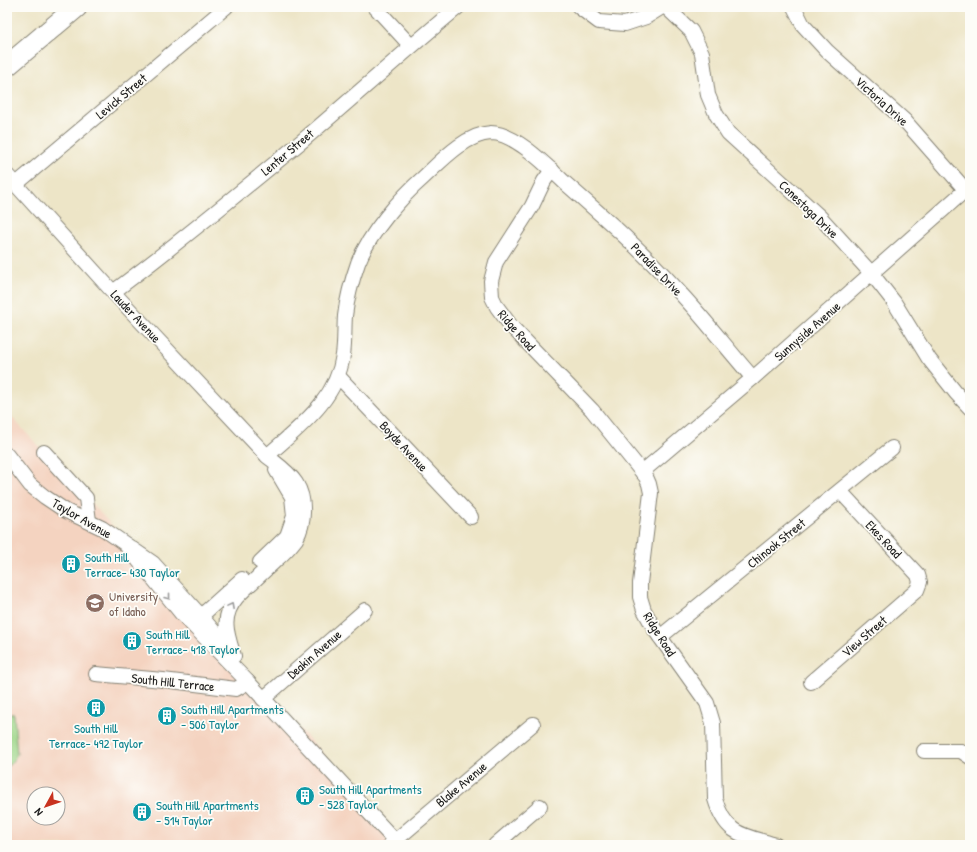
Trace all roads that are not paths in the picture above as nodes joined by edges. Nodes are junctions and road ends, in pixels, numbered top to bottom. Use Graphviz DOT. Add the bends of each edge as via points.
graph roads {
  1 [pos="77,7"];
  2 [pos="226,7"];
  3 [pos="375,7"];
  4 [pos="458,7"];
  5 [pos="579,7"];
  6 [pos="662,7"];
  7 [pos="666,7"];
  8 [pos="794,7"];
  9 [pos="411,46"];
  10 [pos="7,66"];
  11 [pos="552,170"];
  12 [pos="11,180"];
  13 [pos="969,190"];
  14 [pos="872,274"];
  15 [pos="113,292"];
  16 [pos="338,376"];
  17 [pos="753,378"];
  18 [pos="970,408"];
  19 [pos="892,448"];
  20 [pos="44,452"];
  21 [pos="7,455"];
  22 [pos="268,456"];
  23 [pos="642,472"];
  24 [pos="840,491"];
  25 [pos="471,517"];
  26 [pos="89,521"];
  27 [pos="126,545"];
  28 [pos="917,590"];
  29 [pos="365,610"];
  30 [pos="201,616"];
  31 [pos="660,637"];
  32 [pos="207,641"];
  33 [pos="234,656"];
  34 [pos="96,674"];
  35 [pos="248,682"];
  36 [pos="811,682"];
  37 [pos="263,699"];
  38 [pos="533,724"];
  39 [pos="924,751"];
  40 [pos="970,757"];
  41 [pos="540,806"];
  42 [pos="394,844"];
  43 [pos="495,845"];
  44 [pos="776,845"];
  1 -- 10 [label="highway"];
  2 -- 12 [label="street, Levick Street"];
  3 -- 9 [label="street"];
  4 -- 9 [label="street, Lenter Street"];
  5 -- 6 [label="street" via="599,22 625,24 646,17"];
  7 -- 14 [label="street, Conestoga Drive" via="691,31 702,53 708,95 728,133 820,217"];
  8 -- 13 [label="street, Victoria Drive" via="803,25 827,52 905,121"];
  9 -- 15 [label="street, Lenter Street" via="302,140"];
  11 -- 16 [label="street" via="512,138 501,134 485,134 468,140 452,151 417,183 380,225 359,261 351,283 345,315 343,357"];
  11 -- 17 [label="street, Paradise Drive" via="623,234 677,289"];
  11 -- 23 [label="street, Ridge Road" via="496,262 491,281 492,297 511,326 592,410"];
  12 -- 15 [label="street, Lauder Avenue"];
  13 -- 14 [label="street, Sunnyside Avenue"];
  14 -- 17 [label="street, Sunnyside Avenue"];
  14 -- 18 [label="street, Conestoga Drive" via="894,302 929,359"];
  15 -- 22 [label="street, Lauder Avenue"];
  16 -- 22 [label="street" via="331,391 310,419"];
  16 -- 25 [label="street, Boyde Avenue"];
  17 -- 23 [label="street, Sunnyside Avenue"];
  19 -- 24 [label="street, Chinook Street"];
  20 -- 26 [label="street" via="86,498"];
  21 -- 26 [label="street, Taylor Avenue" via="30,485 66,511"];
  22 -- 30 [label="street, Lauder Avenue" via="292,497 294,516 287,536"];
  33 -- 22 [label="street, Lauder Avenue, one-way" via="226,620 230,606 285,552 301,528 302,496 287,472"];
  23 -- 31 [label="street, Ridge Road" via="651,493 640,597 644,610"];
  24 -- 28 [label="street, Ekes Road" via="918,575 920,582"];
  24 -- 31 [label="street, Chinook Street"];
  26 -- 27 [label="street, Taylor Avenue"];
  27 -- 30 [label="street, Taylor Avenue" via="153,563"];
  27 -- 32 [label="street, Taylor Avenue, one-way"];
  28 -- 36 [label="street, View Street"];
  29 -- 37 [label="street, Deakin Avenue"];
  30 -- 32 [label="street, Taylor Avenue" via="203,634"];
  30 -- 33 [label="street, Taylor Avenue"];
  31 -- 44 [label="street, Ridge Road" via="710,711 713,723 715,799 719,811 731,829 740,835"];
  32 -- 35 [label="street, Taylor Avenue"];
  33 -- 35 [label="street, Taylor Avenue"];
  34 -- 35 [label="street, South Hill Terrace" via="236,689"];
  35 -- 37 [label="street, Taylor Avenue"];
  37 -- 42 [label="street, Taylor Avenue"];
  38 -- 42 [label="street, Blake Avenue"];
  39 -- 40 [label="street" via="961,751"];
  41 -- 43 [label="street"];
}
